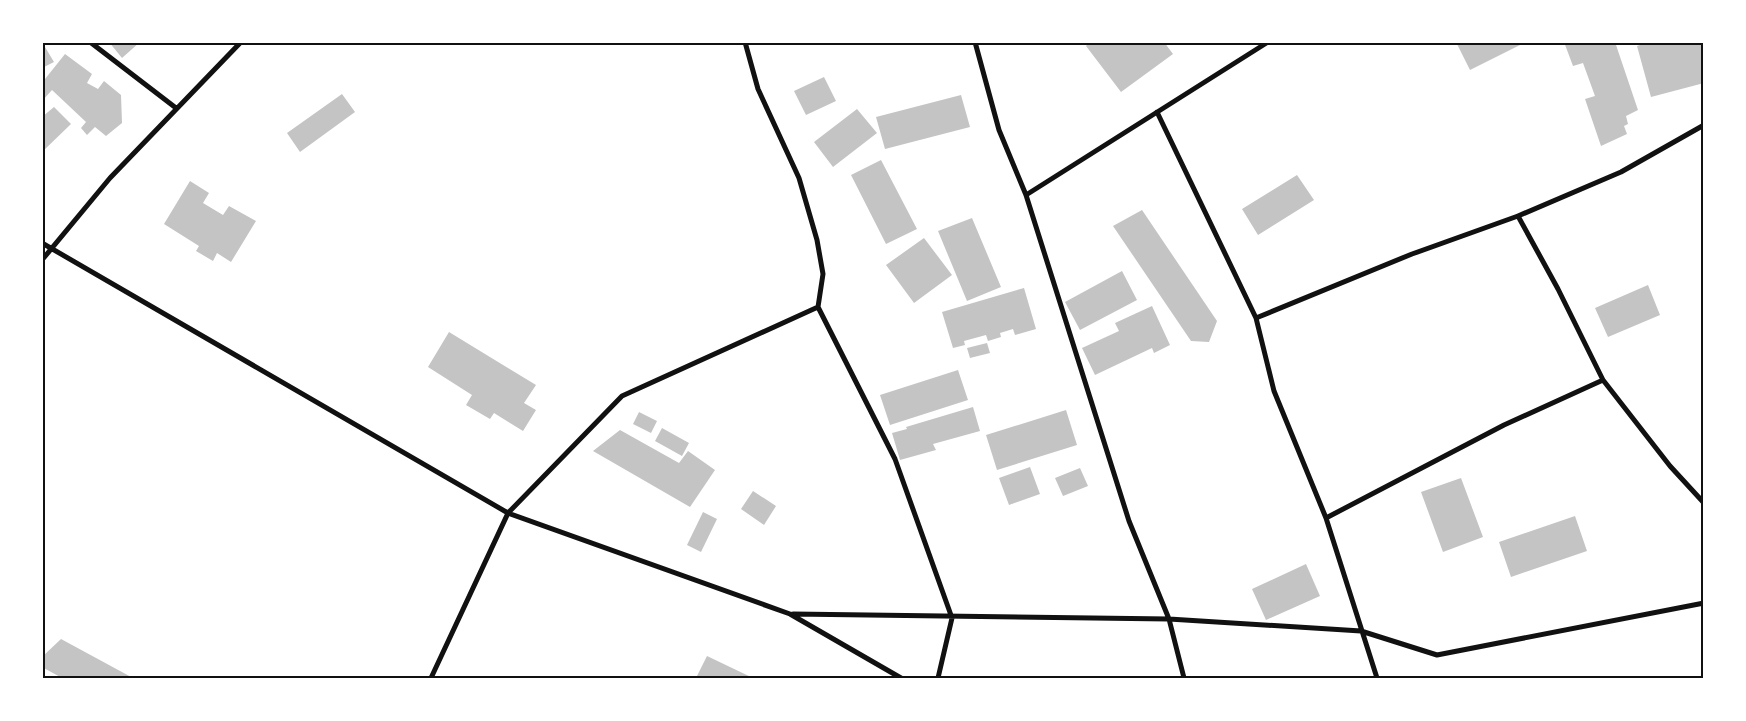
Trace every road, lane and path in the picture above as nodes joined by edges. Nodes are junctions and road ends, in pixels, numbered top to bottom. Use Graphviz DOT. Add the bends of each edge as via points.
graph roads {
  1 [pos="90,42"];
  2 [pos="241,42"];
  3 [pos="745,42"];
  4 [pos="975,42"];
  5 [pos="1268,42"];
  6 [pos="176,108"];
  7 [pos="1157,112"];
  8 [pos="1704,125"];
  9 [pos="1026,195"];
  10 [pos="1518,216"];
  11 [pos="42,243"];
  12 [pos="50,248"];
  13 [pos="42,260"];
  14 [pos="818,307"];
  15 [pos="1256,318"];
  16 [pos="1603,380"];
  17 [pos="1704,503"];
  18 [pos="508,513"];
  19 [pos="1326,518"];
  20 [pos="1704,603"];
  21 [pos="790,614"];
  22 [pos="952,618"];
  23 [pos="1169,620"];
  24 [pos="1361,631"];
  25 [pos="431,678"];
  26 [pos="901,678"];
  27 [pos="938,678"];
  28 [pos="1184,678"];
  29 [pos="1377,678"];
  1 -- 6 [label="street"];
  2 -- 6 [label="street"];
  3 -- 14 [label="street" via="758,89 799,178 817,240 823,274"];
  4 -- 9 [label="street" via="1000,130"];
  5 -- 7 [label="street"];
  6 -- 12 [label="street"];
  7 -- 9 [label="street"];
  7 -- 15 [label="street"];
  8 -- 10 [label="street" via="1621,172"];
  9 -- 23 [label="street" via="1129,521"];
  10 -- 15 [label="street" via="1412,254"];
  10 -- 16 [label="street"];
  11 -- 12 [label="street"];
  12 -- 13 [label="street"];
  12 -- 18 [label="street"];
  14 -- 18 [label="street" via="622,396"];
  14 -- 22 [label="street" via="895,459"];
  15 -- 19 [label="street" via="1274,391"];
  16 -- 17 [label="street" via="1670,466"];
  16 -- 19 [label="street" via="1504,425"];
  18 -- 21 [label="street"];
  18 -- 25 [label="street"];
  19 -- 24 [label="street"];
  20 -- 24 [label="street" via="1437,654"];
  21 -- 22 [label="street"];
  21 -- 26 [label="street"];
  22 -- 23 [label="street"];
  22 -- 27 [label="street"];
  23 -- 24 [label="street"];
  23 -- 28 [label="street"];
  24 -- 29 [label="street"];
}
